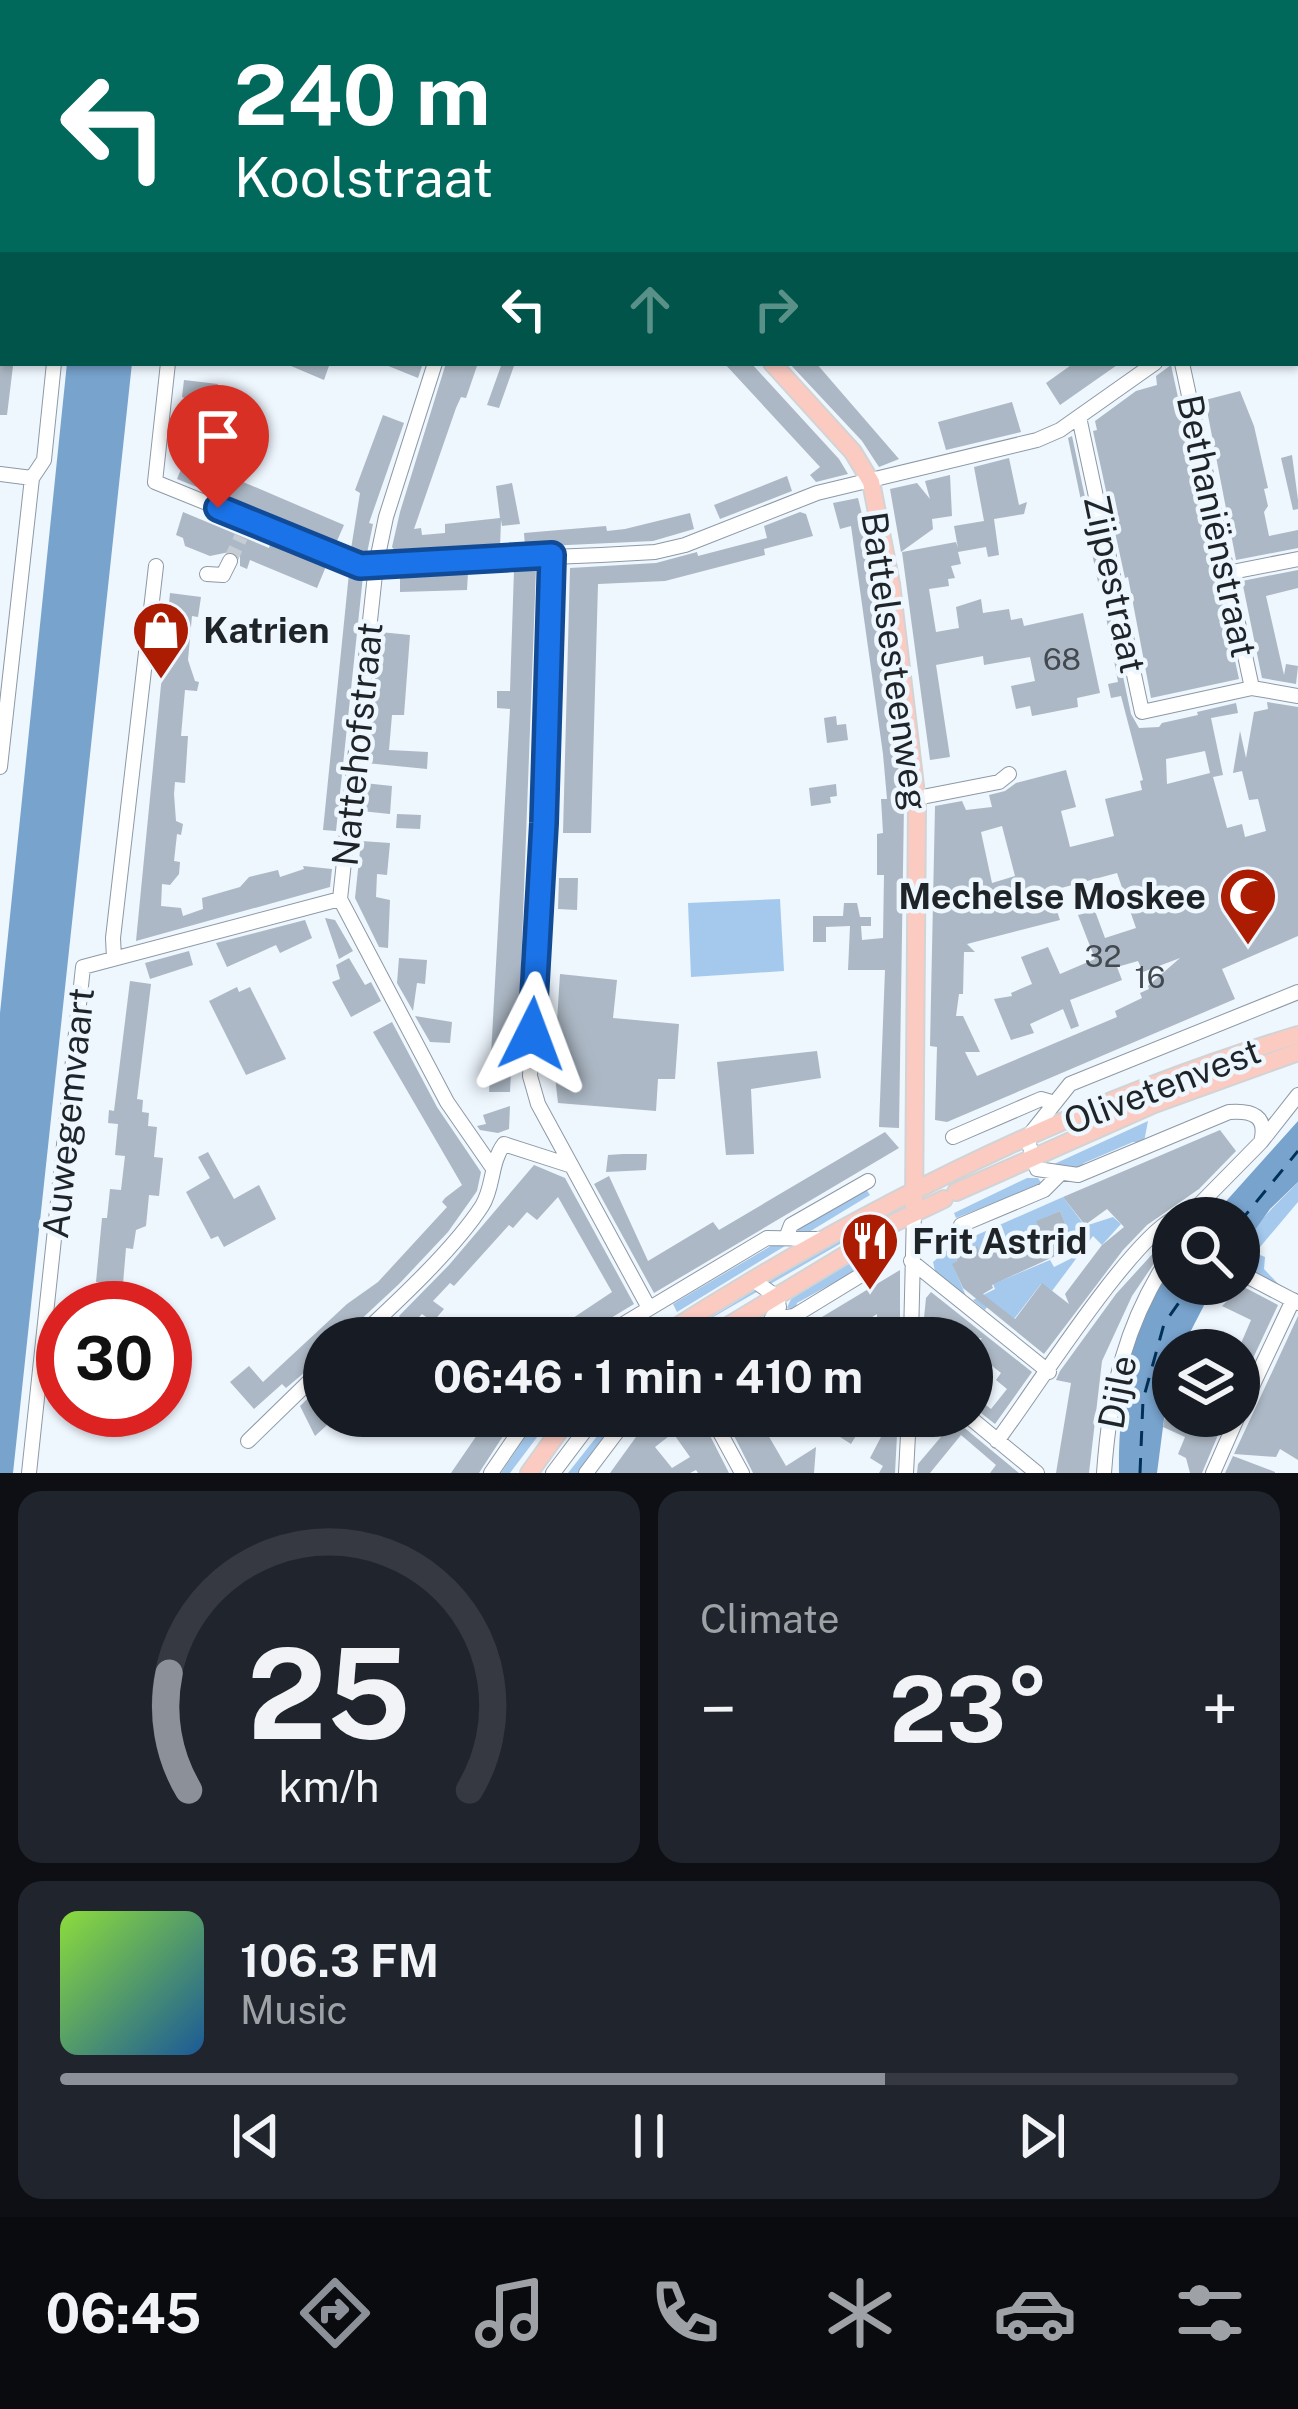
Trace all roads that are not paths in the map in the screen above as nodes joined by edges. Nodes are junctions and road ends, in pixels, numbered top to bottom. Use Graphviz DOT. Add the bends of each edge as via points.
graph roads {
  1 [pos="54,366"];
  2 [pos="168,366"];
  3 [pos="434,366"];
  4 [pos="775,366"];
  5 [pos="1151,366"];
  6 [pos="1183,366"];
  7 [pos="1079,417"];
  8 [pos="0,474"];
  9 [pos="32,478"];
  10 [pos="871,482"];
  11 [pos="249,520"];
  12 [pos="242,537"];
  13 [pos="552,555"];
  14 [pos="1298,559"];
  15 [pos="230,561"];
  16 [pos="376,565"];
  17 [pos="156,566"];
  18 [pos="1227,573"];
  19 [pos="207,574"];
  20 [pos="1252,688"];
  21 [pos="1298,695"];
  22 [pos="0,767"];
  23 [pos="1009,774"];
  24 [pos="916,798"];
  25 [pos="340,899"];
  26 [pos="114,958"];
  27 [pos="1298,992"];
  28 [pos="1298,1035"];
  29 [pos="1298,1052"];
  30 [pos="1298,1095"];
  31 [pos="1055,1103"];
  32 [pos="953,1137"];
  33 [pos="1027,1138"];
  34 [pos="1261,1142"];
  35 [pos="1032,1157"];
  36 [pos="569,1165"];
  37 [pos="492,1167"];
  38 [pos="1059,1175"];
  39 [pos="868,1180"];
  40 [pos="912,1190"];
  41 [pos="1208,1197"];
  42 [pos="914,1212"];
  43 [pos="961,1225"];
  44 [pos="1152,1236"];
  45 [pos="786,1238"];
  46 [pos="823,1239"];
  47 [pos="911,1261"];
  48 [pos="871,1269"];
  49 [pos="753,1280"];
  50 [pos="1152,1281"];
  51 [pos="1260,1283"];
  52 [pos="777,1297"];
  53 [pos="1295,1302"];
  54 [pos="650,1308"];
  55 [pos="378,1317"];
  56 [pos="635,1317"];
  57 [pos="693,1317"];
  58 [pos="743,1317"];
  59 [pos="775,1317"];
  60 [pos="787,1317"];
  61 [pos="911,1317"];
  62 [pos="1049,1372"];
  63 [pos="1260,1373"];
  64 [pos="303,1387"];
  65 [pos="516,1437"];
  66 [pos="555,1437"];
  67 [pos="580,1437"];
  68 [pos="613,1437"];
  69 [pos="722,1437"];
  70 [pos="908,1437"];
  71 [pos="992,1437"];
  72 [pos="1230,1437"];
  73 [pos="248,1441"];
  74 [pos="997,1441"];
  75 [pos="29,1473"];
  76 [pos="491,1473"];
  77 [pos="529,1473"];
  78 [pos="553,1473"];
  79 [pos="586,1473"];
  80 [pos="742,1473"];
  81 [pos="906,1473"];
  82 [pos="1037,1473"];
  83 [pos="1104,1473"];
  84 [pos="1214,1473"];
  1 -- 9 [label="street" via="44,460"];
  2 -- 11 [label="street" via="155,482"];
  3 -- 16 [label="street, Nattehofstraat"];
  4 -- 10 [label="main road, Battelsesteenweg"];
  5 -- 7 [label="street"];
  6 -- 18 [label="street, Bethaniënstraat"];
  7 -- 10 [label="street" via="1036,440"];
  7 -- 20 [label="street, Zijpestraat" via="1142,712"];
  8 -- 9 [label="street"];
  9 -- 22 [label="street"];
  10 -- 13 [label="street" via="817,493 670,548"];
  10 -- 24 [label="main road, Battelsesteenweg"];
  11 -- 12 [label="street"];
  11 -- 16 [label="street" via="360,566"];
  13 -- 16 [label="street"];
  13 -- 36 [label="street" via="530,1076"];
  14 -- 18 [label="street"];
  15 -- 19 [label="street" via="224,575"];
  16 -- 25 [label="street, Nattehofstraat"];
  17 -- 26 [label="street, Auwegemvaart"];
  18 -- 20 [label="street, Bethaniënstraat"];
  20 -- 21 [label="street"];
  23 -- 24 [label="street"];
  24 -- 40 [label="main road, Battelsesteenweg"];
  25 -- 26 [label="street"];
  25 -- 37 [label="street, Nattehofstraat" via="447,1102"];
  26 -- 75 [label="street, Auwegemvaart" via="83,967"];
  27 -- 31 [label="street, Olivetenvest" via="1070,1084"];
  28 -- 33 [label="main road, Olivetenvest"];
  29 -- 35 [label="main road, Olivetenvest"];
  30 -- 34 [label="street"];
  31 -- 32 [label="street, Olivetenvest" via="1041,1099"];
  31 -- 33 [label="street, Olivetenvest"];
  33 -- 35 [label="street, Olivetenvest"];
  33 -- 40 [label="main road, Olivetenvest"];
  34 -- 38 [label="street, Olivetenvest" via="1260,1118 1229,1112 1078,1175"];
  34 -- 41 [label="street"];
  35 -- 38 [label="street, Olivetenvest" via="1037,1169"];
  35 -- 42 [label="main road, Olivetenvest"];
  36 -- 37 [label="street" via="505,1144"];
  36 -- 54 [label="street"];
  37 -- 55 [label="street" via="487,1198 470,1223"];
  38 -- 43 [label="street, Olivetenvest" via="1044,1190"];
  39 -- 45 [label="street" via="791,1225"];
  40 -- 42 [label="main road, Battelsesteenweg"];
  40 -- 46 [label="main road, Olivetenvest"];
  42 -- 47 [label="street"];
  42 -- 52 [label="main road, Olivetenvest"];
  44 -- 62 [label="street"];
  45 -- 46 [label="street"];
  45 -- 54 [label="street" via="745,1249"];
  46 -- 49 [label="main road, Olivetenvest"];
  47 -- 61 [label="street"];
  47 -- 62 [label="street"];
  48 -- 60 [label="street"];
  49 -- 52 [label="street"];
  49 -- 57 [label="main road, Olivetenvest"];
  50 -- 83 [label="street, Dijle" via="1122,1353"];
  51 -- 53 [label="street"];
  52 -- 58 [label="main road, Olivetenvest"];
  52 -- 59 [label="street"];
  53 -- 63 [label="street"];
  54 -- 56 [label="street"];
  62 -- 74 [label="street"];
  64 -- 73 [label="street"];
  65 -- 76 [label="street"];
  66 -- 77 [label="main road"];
  67 -- 78 [label="street"];
  68 -- 79 [label="street"];
  69 -- 80 [label="street"];
  70 -- 81 [label="street"];
  71 -- 74 [label="street"];
  72 -- 84 [label="street"];
  74 -- 82 [label="street"];
}
